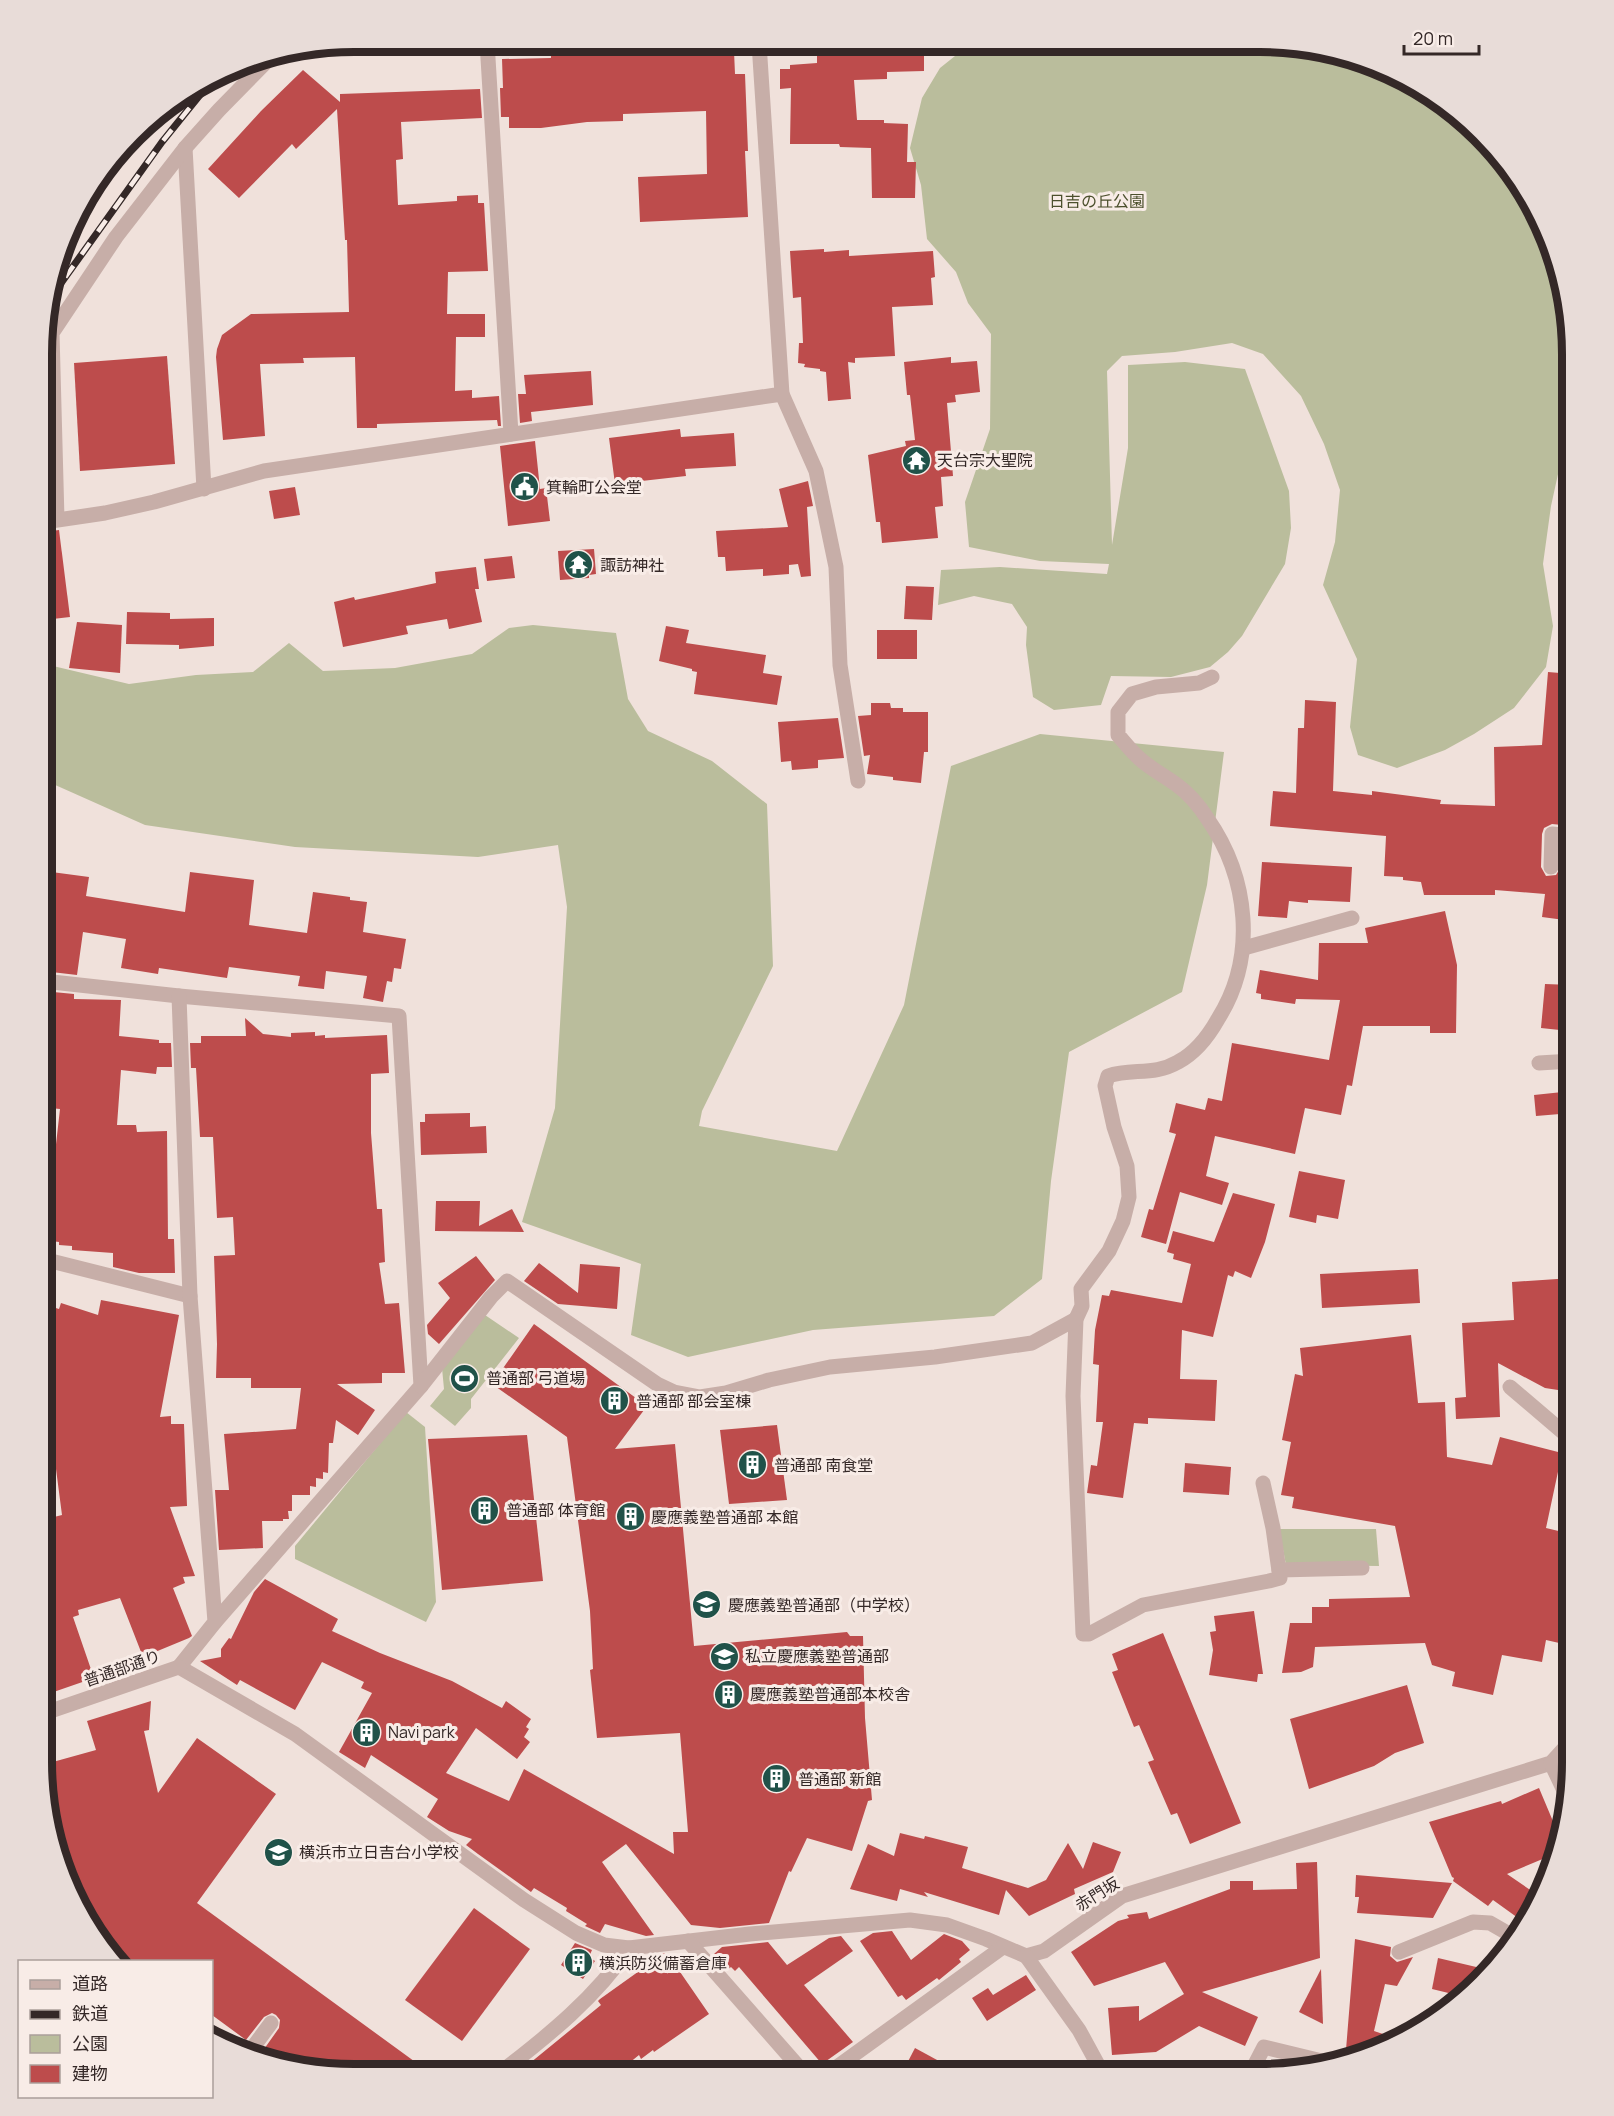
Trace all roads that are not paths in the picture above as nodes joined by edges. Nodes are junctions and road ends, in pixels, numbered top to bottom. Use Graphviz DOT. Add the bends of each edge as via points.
graph roads {
  1 [pos="488,52"];
  2 [pos="760,52"];
  3 [pos="260,68"];
  4 [pos="185,148"];
  5 [pos="53,331"];
  6 [pos="782,394"];
  7 [pos="511,434"];
  8 [pos="204,489"];
  9 [pos="52,521"];
  10 [pos="1212,677"];
  11 [pos="858,781"];
  12 [pos="1562,835"];
  13 [pos="1551,867"];
  14 [pos="1352,918"];
  15 [pos="1244,948"];
  16 [pos="52,982"];
  17 [pos="179,996"];
  18 [pos="1562,1062"];
  19 [pos="1539,1063"];
  20 [pos="52,1261"];
  21 [pos="190,1296"];
  22 [pos="1076,1319"];
  23 [pos="421,1386"];
  24 [pos="1510,1387"];
  25 [pos="1562,1431"];
  26 [pos="1263,1483"];
  27 [pos="1362,1568"];
  28 [pos="1279,1570"];
  29 [pos="215,1622"];
  30 [pos="179,1667"];
  31 [pos="52,1711"];
  32 [pos="1562,1751"];
  33 [pos="1551,1763"];
  34 [pos="1561,1784"];
  35 [pos="1508,1933"];
  36 [pos="688,1941"];
  37 [pos="1004,1947"];
  38 [pos="629,1948"];
  39 [pos="1399,1952"];
  40 [pos="1026,1956"];
  41 [pos="271,2023"];
  42 [pos="254,2046"];
  43 [pos="1313,2059"];
  44 [pos="511,2064"];
  45 [pos="796,2064"];
  46 [pos="841,2064"];
  47 [pos="1098,2064"];
  48 [pos="1255,2064"];
  1 -- 7 [label="street"];
  2 -- 6 [label="street"];
  3 -- 4 [label="street"];
  4 -- 5 [label="street" via="116,237"];
  4 -- 8 [label="street"];
  6 -- 7 [label="street"];
  6 -- 11 [label="street" via="816,471 836,567 840,665"];
  7 -- 8 [label="street" via="264,471"];
  8 -- 9 [label="street" via="105,513"];
  10 -- 15 [label="street" via="1199,683 1131,694 1118,712 1118,735 1140,759 1179,786 1207,818 1228,855 1240,891"];
  12 -- 13 [label="street" via="1552,834"];
  14 -- 15 [label="street"];
  15 -- 22 [label="street" via="1229,1002 1199,1046 1166,1068 1108,1076 1106,1095 1127,1166 1129,1197 1109,1251 1081,1289 1082,1306"];
  16 -- 17 [label="street"];
  17 -- 21 [label="street"];
  17 -- 23 [label="street" via="399,1016"];
  18 -- 19 [label="street"];
  20 -- 21 [label="street"];
  21 -- 29 [label="street"];
  22 -- 23 [label="street" via="1032,1343 830,1367 700,1397 657,1384 507,1281"];
  22 -- 28 [label="street" via="1073,1396 1083,1634 1089,1635 1143,1605 1269,1581 1280,1578"];
  23 -- 29 [label="street"];
  24 -- 25 [label="street"];
  26 -- 28 [label="street"];
  27 -- 28 [label="street"];
  29 -- 30 [label="street"];
  30 -- 31 [label="street, 普通部通り"];
  30 -- 38 [label="street" via="295,1734 524,1900 576,1933 604,1945"];
  32 -- 33 [label="street"];
  33 -- 34 [label="street"];
  33 -- 40 [label="street, 赤門坂" via="1122,1896 1044,1951"];
  35 -- 39 [label="street" via="1490,1923 1473,1922"];
  36 -- 37 [label="street" via="910,1920 947,1925"];
  36 -- 38 [label="street"];
  36 -- 45 [label="street"];
  37 -- 40 [label="street"];
  37 -- 46 [label="street"];
  38 -- 44 [label="street" via="613,1972"];
  40 -- 47 [label="street" via="1079,2030"];
  41 -- 42 [label="street"];
  43 -- 48 [label="street" via="1264,2047"];
}
